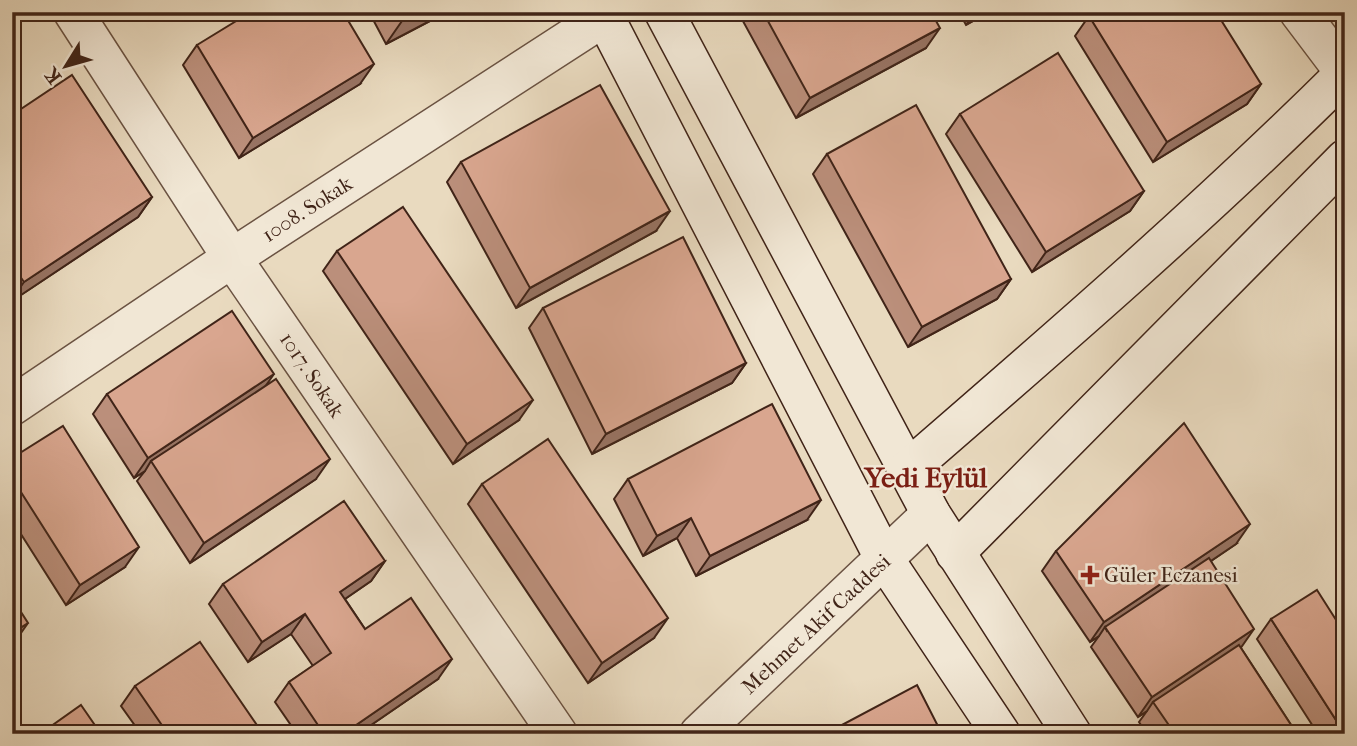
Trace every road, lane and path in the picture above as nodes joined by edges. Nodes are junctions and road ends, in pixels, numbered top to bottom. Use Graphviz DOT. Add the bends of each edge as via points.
graph roads {
  1 [pos="73,12"];
  2 [pos="664,12"];
  3 [pos="1299,12"];
  4 [pos="603,15"];
  5 [pos="1345,73"];
  6 [pos="1345,159"];
  7 [pos="232,258"];
  8 [pos="12,407"];
  9 [pos="907,470"];
  10 [pos="931,514"];
  11 [pos="955,553"];
  12 [pos="885,560"];
  13 [pos="544,729"];
  14 [pos="701,733"];
  15 [pos="1001,734"];
  16 [pos="1072,734"];
  1 -- 7 [label="street, 1017. Sokak"];
  2 -- 9 [label="street"];
  3 -- 5 [label="street"];
  4 -- 7 [label="street, 1008. Sokak"];
  4 -- 12 [label="street"];
  5 -- 9 [label="street" via="1123,283"];
  6 -- 11 [label="street"];
  7 -- 8 [label="street, 1008. Sokak"];
  7 -- 13 [label="street, 1017. Sokak"];
  9 -- 10 [label="street"];
  10 -- 11 [label="street"];
  10 -- 12 [label="street, Mehmet Akif Caddesi"];
  11 -- 16 [label="street"];
  12 -- 14 [label="street, Mehmet Akif Caddesi"];
  12 -- 15 [label="street"];
}
